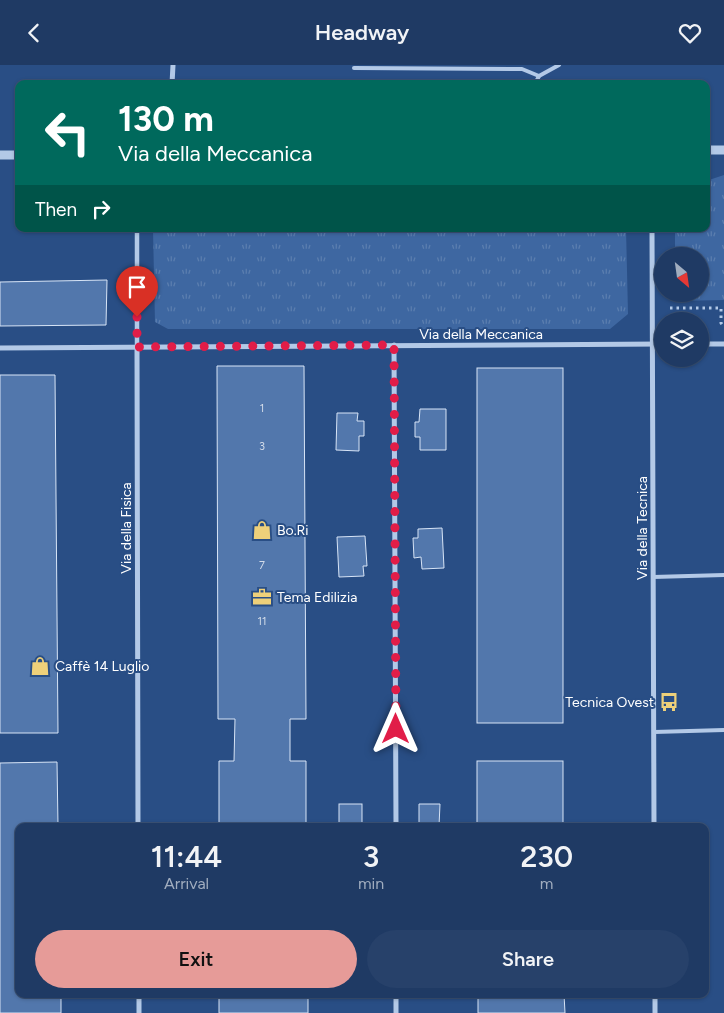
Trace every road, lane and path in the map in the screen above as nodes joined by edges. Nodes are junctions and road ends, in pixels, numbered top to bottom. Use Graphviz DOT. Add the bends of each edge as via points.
graph roads {
  1 [pos="173,65"];
  2 [pos="560,65"];
  3 [pos="354,68"];
  4 [pos="539,76"];
  5 [pos="172,80"];
  6 [pos="537,80"];
  7 [pos="724,150"];
  8 [pos="710,151"];
  9 [pos="0,155"];
  10 [pos="15,155"];
  11 [pos="137,232"];
  12 [pos="652,232"];
  13 [pos="670,308"];
  14 [pos="724,327"];
  15 [pos="653,344"];
  16 [pos="709,344"];
  17 [pos="724,344"];
  18 [pos="394,345"];
  19 [pos="137,347"];
  20 [pos="0,348"];
  21 [pos="724,575"];
  22 [pos="653,577"];
  23 [pos="724,730"];
  24 [pos="654,732"];
  25 [pos="138,823"];
  26 [pos="396,823"];
  27 [pos="654,823"];
  28 [pos="139,998"];
  29 [pos="396,998"];
  30 [pos="655,998"];
  31 [pos="139,1013"];
  32 [pos="396,1013"];
  33 [pos="655,1013"];
  1 -- 5 [label="street"];
  2 -- 4 [label="lane"];
  3 -- 4 [label="lane" via="522,69"];
  4 -- 6 [label="lane"];
  7 -- 8 [label="street"];
  9 -- 10 [label="street"];
  11 -- 19 [label="street, Via della Fisica"];
  12 -- 15 [label="street, Via della Tecnica"];
  13 -- 14 [label="path" via="721,308"];
  15 -- 18 [label="street, Via della Meccanica"];
  15 -- 22 [label="street, Via della Tecnica"];
  16 -- 17 [label="street"];
  18 -- 19 [label="street, Via della Meccanica"];
  18 -- 26 [label="street"];
  19 -- 20 [label="street, Via della Meccanica"];
  19 -- 25 [label="street, Via della Fisica"];
  21 -- 22 [label="lane"];
  22 -- 24 [label="street, Via della Tecnica"];
  23 -- 24 [label="lane"];
  24 -- 27 [label="street, Via della Tecnica"];
  28 -- 31 [label="street"];
  29 -- 32 [label="street"];
  30 -- 33 [label="street"];
}
